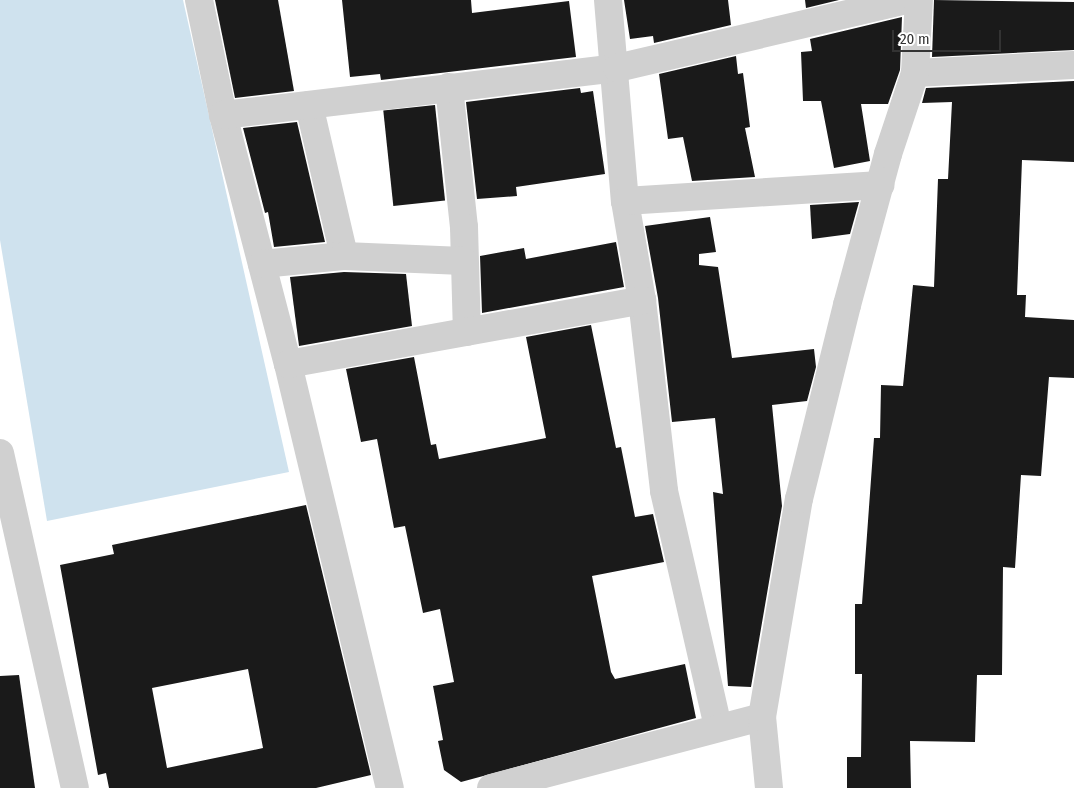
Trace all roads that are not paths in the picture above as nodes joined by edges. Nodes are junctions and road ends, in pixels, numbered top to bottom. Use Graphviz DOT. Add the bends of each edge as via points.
graph roads {
  1 [pos="200,0"];
  2 [pos="608,0"];
  3 [pos="908,0"];
  4 [pos="920,0"];
  5 [pos="1074,65"];
  6 [pos="616,68"];
  7 [pos="915,73"];
  8 [pos="449,87"];
  9 [pos="309,105"];
  10 [pos="222,115"];
  11 [pos="880,185"];
  12 [pos="626,201"];
  13 [pos="344,256"];
  14 [pos="464,261"];
  15 [pos="262,264"];
  16 [pos="642,300"];
  17 [pos="467,332"];
  18 [pos="288,364"];
  19 [pos="1,463"];
  20 [pos="762,717"];
  21 [pos="718,727"];
  22 [pos="566,779"];
  23 [pos="75,788"];
  24 [pos="390,788"];
  25 [pos="491,788"];
  26 [pos="769,788"];
  1 -- 10 [label="street"];
  2 -- 6 [label="street"];
  3 -- 6 [label="street"];
  4 -- 7 [label="street"];
  5 -- 7 [label="street"];
  6 -- 8 [label="street"];
  6 -- 12 [label="street"];
  7 -- 11 [label="street"];
  8 -- 9 [label="street"];
  8 -- 14 [label="street" via="464,227"];
  9 -- 10 [label="street"];
  9 -- 13 [label="street"];
  10 -- 15 [label="street"];
  11 -- 12 [label="street"];
  11 -- 20 [label="street" via="799,499"];
  12 -- 16 [label="street"];
  13 -- 14 [label="street"];
  13 -- 15 [label="street"];
  14 -- 17 [label="street"];
  15 -- 18 [label="street"];
  16 -- 17 [label="street"];
  16 -- 21 [label="street" via="664,491"];
  17 -- 18 [label="street"];
  18 -- 24 [label="street"];
  19 -- 23 [label="street"];
  20 -- 21 [label="street"];
  20 -- 26 [label="street"];
  21 -- 22 [label="street"];
  22 -- 25 [label="street"];
}
